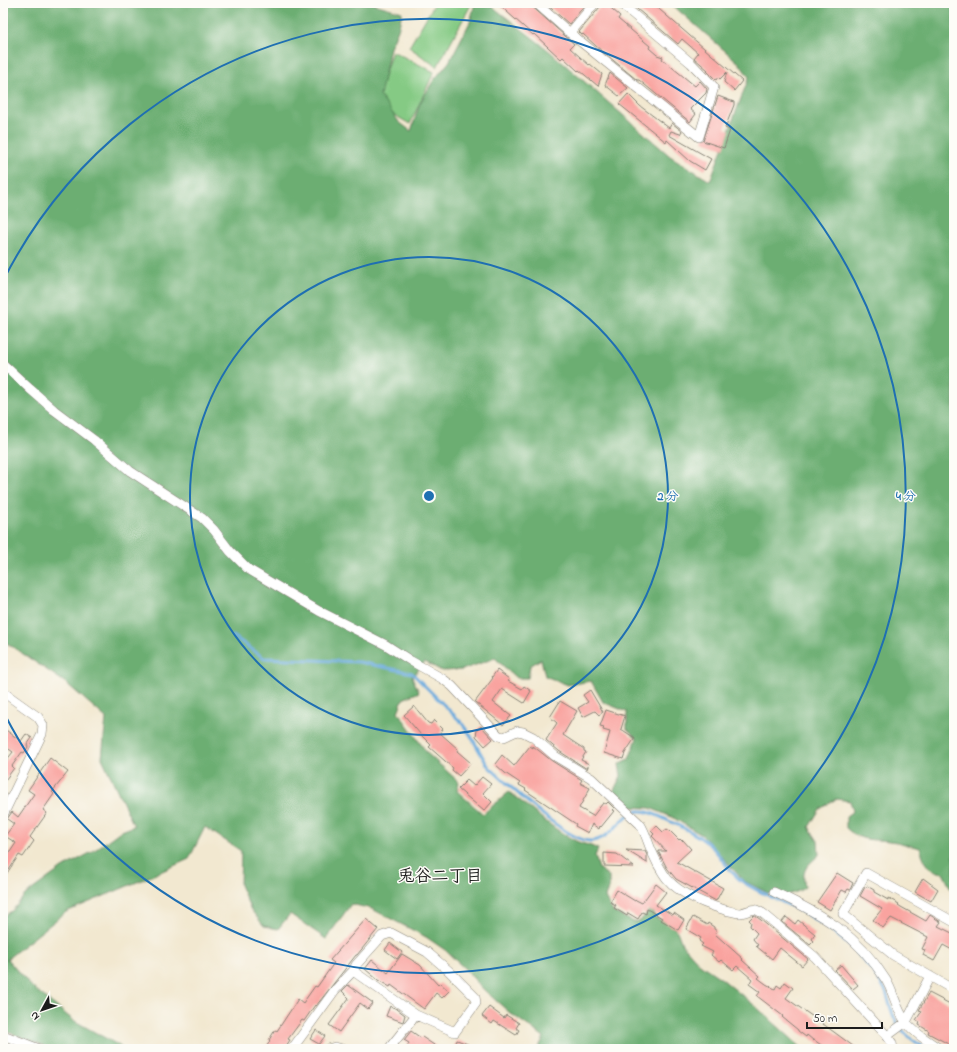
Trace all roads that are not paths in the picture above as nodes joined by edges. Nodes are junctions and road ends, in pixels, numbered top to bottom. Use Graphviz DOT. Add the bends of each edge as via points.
graph roads {
  1 [pos="536,3"];
  2 [pos="595,3"];
  3 [pos="620,3"];
  4 [pos="570,33"];
  5 [pos="3,364"];
  6 [pos="3,692"];
  7 [pos="3,815"];
  8 [pos="774,892"];
  9 [pos="954,922"];
  10 [pos="354,971"];
  11 [pos="930,976"];
  12 [pos="954,990"];
  13 [pos="416,1015"];
  14 [pos="905,1023"];
  15 [pos="891,1034"];
  16 [pos="3,1035"];
  17 [pos="39,1049"];
  18 [pos="292,1049"];
  19 [pos="328,1049"];
  20 [pos="342,1049"];
  21 [pos="390,1049"];
  22 [pos="893,1049"];
  23 [pos="940,1049"];
  1 -- 4 [label="street"];
  2 -- 4 [label="street"];
  3 -- 4 [label="street" via="691,63 714,87 699,137"];
  5 -- 15 [label="street" via="49,406 130,471 202,518 248,569 443,679 499,736 523,732 591,778 644,830 663,875 678,888 711,905 735,913 757,909 765,914 815,957"];
  6 -- 7 [label="street" via="38,717 43,724 42,734"];
  8 -- 14 [label="street" via="830,921 867,954 887,982"];
  9 -- 11 [label="street" via="866,873 843,914 893,955"];
  10 -- 13 [label="street"];
  10 -- 13 [label="street" via="356,965 382,936 391,933 427,952 475,997 476,1003 455,1032"];
  10 -- 18 [label="street" via="335,990"];
  11 -- 12 [label="street"];
  11 -- 14 [label="street"];
  13 -- 21 [label="street"];
  14 -- 15 [label="street"];
  14 -- 23 [label="street"];
  15 -- 22 [label="street"];
  16 -- 17 [label="street"];
  19 -- 20 [label="street"];
}
